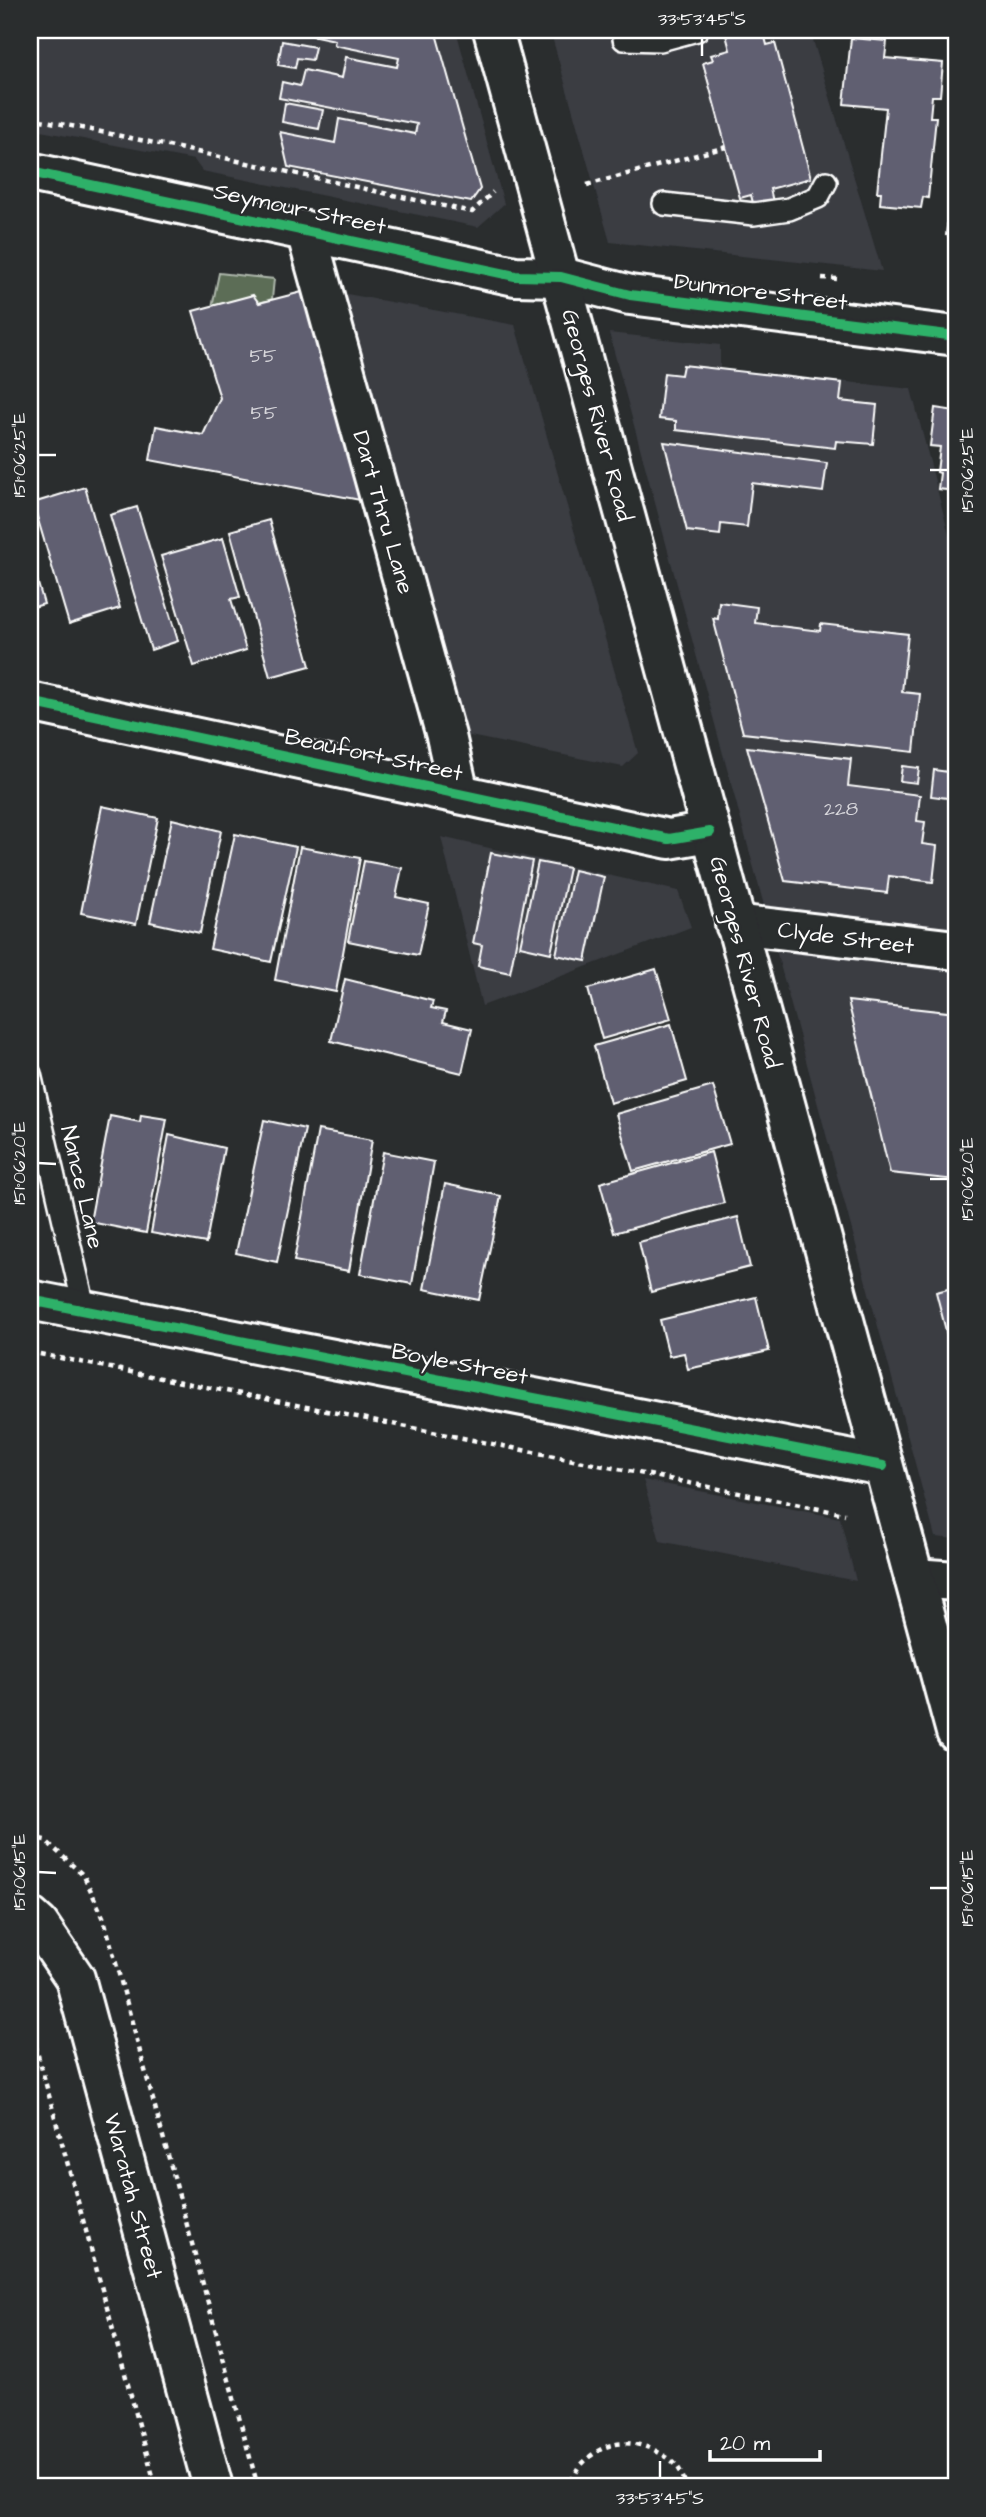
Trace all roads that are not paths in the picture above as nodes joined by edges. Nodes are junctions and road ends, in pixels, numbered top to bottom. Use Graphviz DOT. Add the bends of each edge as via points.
graph roads {
  1 [pos="494,30"];
  2 [pos="696,30"];
  3 [pos="624,39"];
  4 [pos="30,172"];
  5 [pos="826,182"];
  6 [pos="664,204"];
  7 [pos="306,231"];
  8 [pos="561,277"];
  9 [pos="956,336"];
  10 [pos="30,702"];
  11 [pos="459,794"];
  12 [pos="710,832"];
  13 [pos="735,924"];
  14 [pos="956,950"];
  15 [pos="30,1074"];
  16 [pos="30,1300"];
  17 [pos="85,1311"];
  18 [pos="883,1466"];
  19 [pos="914,1578"];
  20 [pos="956,1581"];
  21 [pos="956,1732"];
  22 [pos="30,1917"];
  23 [pos="213,2487"];
  1 -- 8 [label="street, Georges River Road"];
  2 -- 3 [label="lane" via="660,40"];
  4 -- 7 [label="street, Seymour Street"];
  5 -- 6 [label="lane" via="818,197 789,209 754,214"];
  7 -- 8 [label="street, Seymour Street" via="515,276"];
  7 -- 11 [label="street, Dart Thru Lane"];
  8 -- 9 [label="street, Dunmore Street" via="629,295"];
  8 -- 12 [label="street, Georges River Road"];
  10 -- 11 [label="street, Beaufort Street"];
  11 -- 12 [label="street, Beaufort Street" via="669,839"];
  12 -- 13 [label="street, Georges River Road"];
  13 -- 14 [label="street, Clyde Street"];
  13 -- 18 [label="street, Georges River Road"];
  15 -- 17 [label="lane, Nance Lane"];
  16 -- 17 [label="street, Boyle Street"];
  17 -- 18 [label="street, Boyle Street"];
  18 -- 19 [label="street, Georges River Road"];
  19 -- 20 [label="street"];
  19 -- 21 [label="street, Georges River Road"];
  22 -- 23 [label="street, Waratah Street" via="75,1978"];
}
